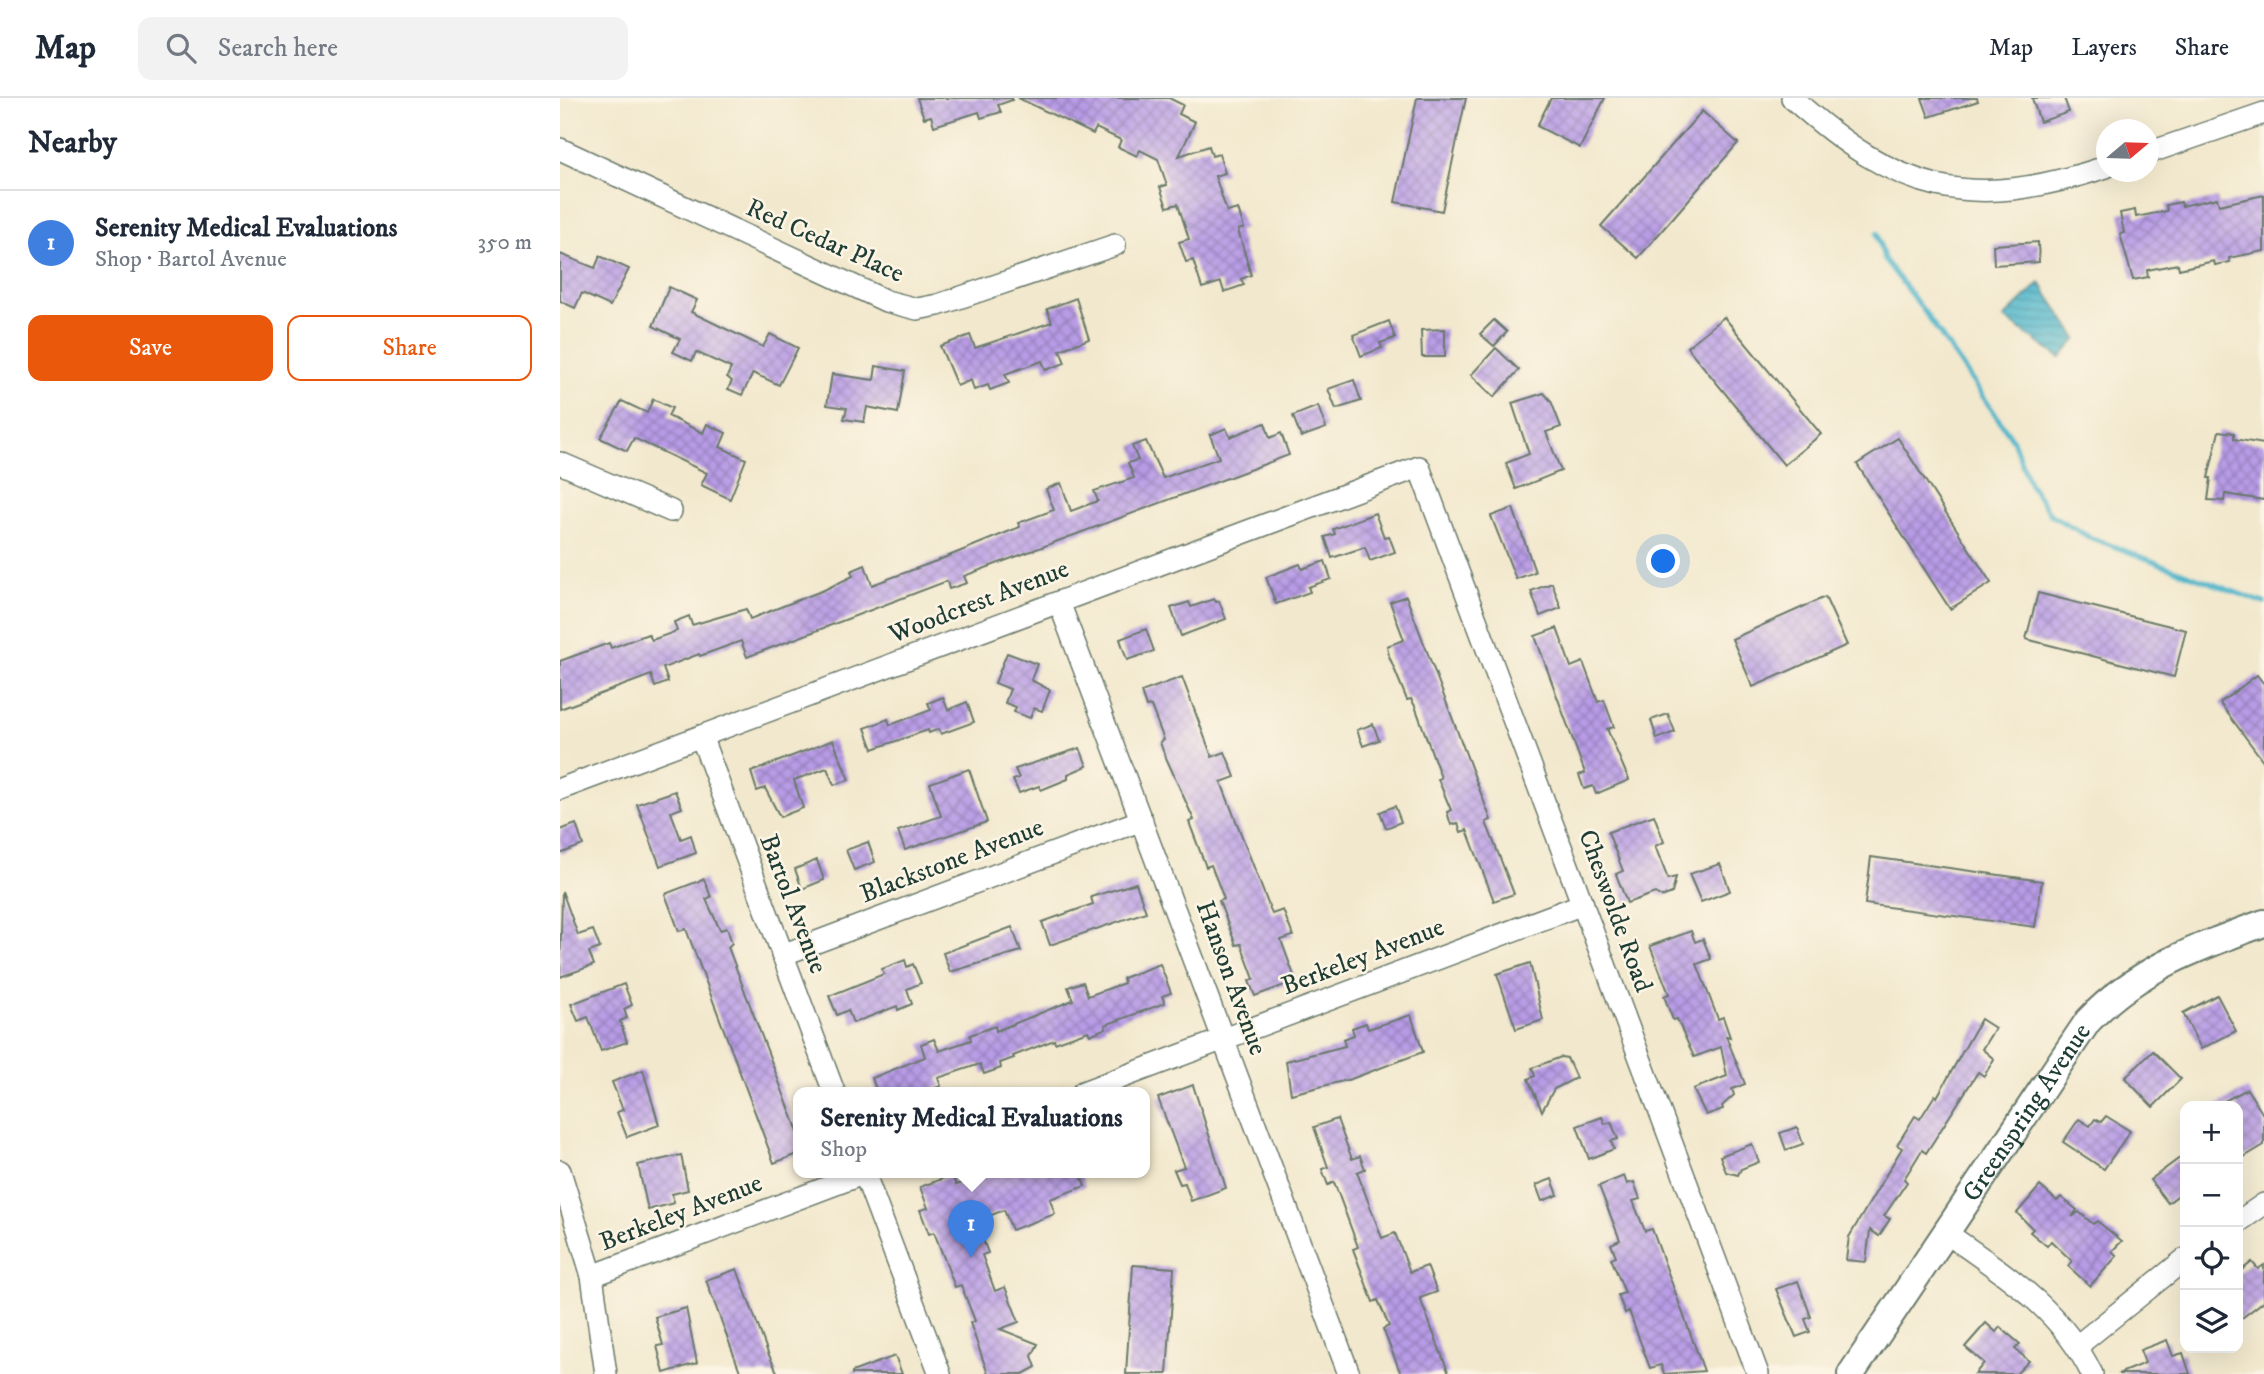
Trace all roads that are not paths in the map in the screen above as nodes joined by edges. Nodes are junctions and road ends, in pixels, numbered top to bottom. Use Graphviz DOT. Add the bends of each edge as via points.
graph roads {
  1 [pos="1792,98"];
  2 [pos="2264,113"];
  3 [pos="560,149"];
  4 [pos="2159,149"];
  5 [pos="2096,170"];
  6 [pos="1115,245"];
  7 [pos="560,463"];
  8 [pos="1419,467"];
  9 [pos="671,511"];
  10 [pos="1059,602"];
  11 [pos="701,736"];
  12 [pos="560,789"];
  13 [pos="1142,820"];
  14 [pos="1583,904"];
  15 [pos="2264,923"];
  16 [pos="782,955"];
  17 [pos="1224,1039"];
  18 [pos="832,1087"];
  19 [pos="1096,1087"];
  20 [pos="560,1171"];
  21 [pos="852,1178"];
  22 [pos="867,1178"];
  23 [pos="2264,1204"];
  24 [pos="2243,1219"];
  25 [pos="1945,1232"];
  26 [pos="2180,1263"];
  27 [pos="592,1276"];
  28 [pos="2077,1346"];
  29 [pos="606,1374"];
  30 [pos="940,1374"];
  31 [pos="1349,1374"];
  32 [pos="1758,1374"];
  33 [pos="1851,1374"];
  34 [pos="2092,1374"];
  1 -- 5 [label="street" via="1857,152 1932,184 1977,191 2022,189"];
  2 -- 4 [label="street"];
  3 -- 6 [label="street, Red Cedar Place" via="886,301 917,309"];
  7 -- 9 [label="street"];
  8 -- 10 [label="street, Woodcrest Avenue"];
  8 -- 14 [label="street, Cheswolde Road"];
  10 -- 11 [label="street, Woodcrest Avenue"];
  10 -- 13 [label="street, Hanson Avenue"];
  11 -- 12 [label="street, Woodcrest Avenue"];
  11 -- 16 [label="street, Bartol Avenue"];
  13 -- 16 [label="street, Blackstone Avenue"];
  13 -- 17 [label="street, Hanson Avenue"];
  14 -- 17 [label="street, Berkeley Avenue"];
  14 -- 32 [label="street, Cheswolde Road"];
  15 -- 25 [label="main road, Greenspring Avenue" via="2178,954 2111,996 2058,1062"];
  16 -- 18 [label="street, Bartol Avenue"];
  17 -- 19 [label="street, Berkeley Avenue"];
  17 -- 31 [label="street, Hanson Avenue"];
  20 -- 27 [label="street"];
  21 -- 27 [label="street, Berkeley Avenue"];
  22 -- 30 [label="street"];
  23 -- 24 [label="street"];
  25 -- 28 [label="street" via="2035,1297"];
  25 -- 33 [label="main road, Greenspring Avenue"];
  26 -- 28 [label="street"];
  27 -- 29 [label="street"];
  28 -- 34 [label="street"];
}
